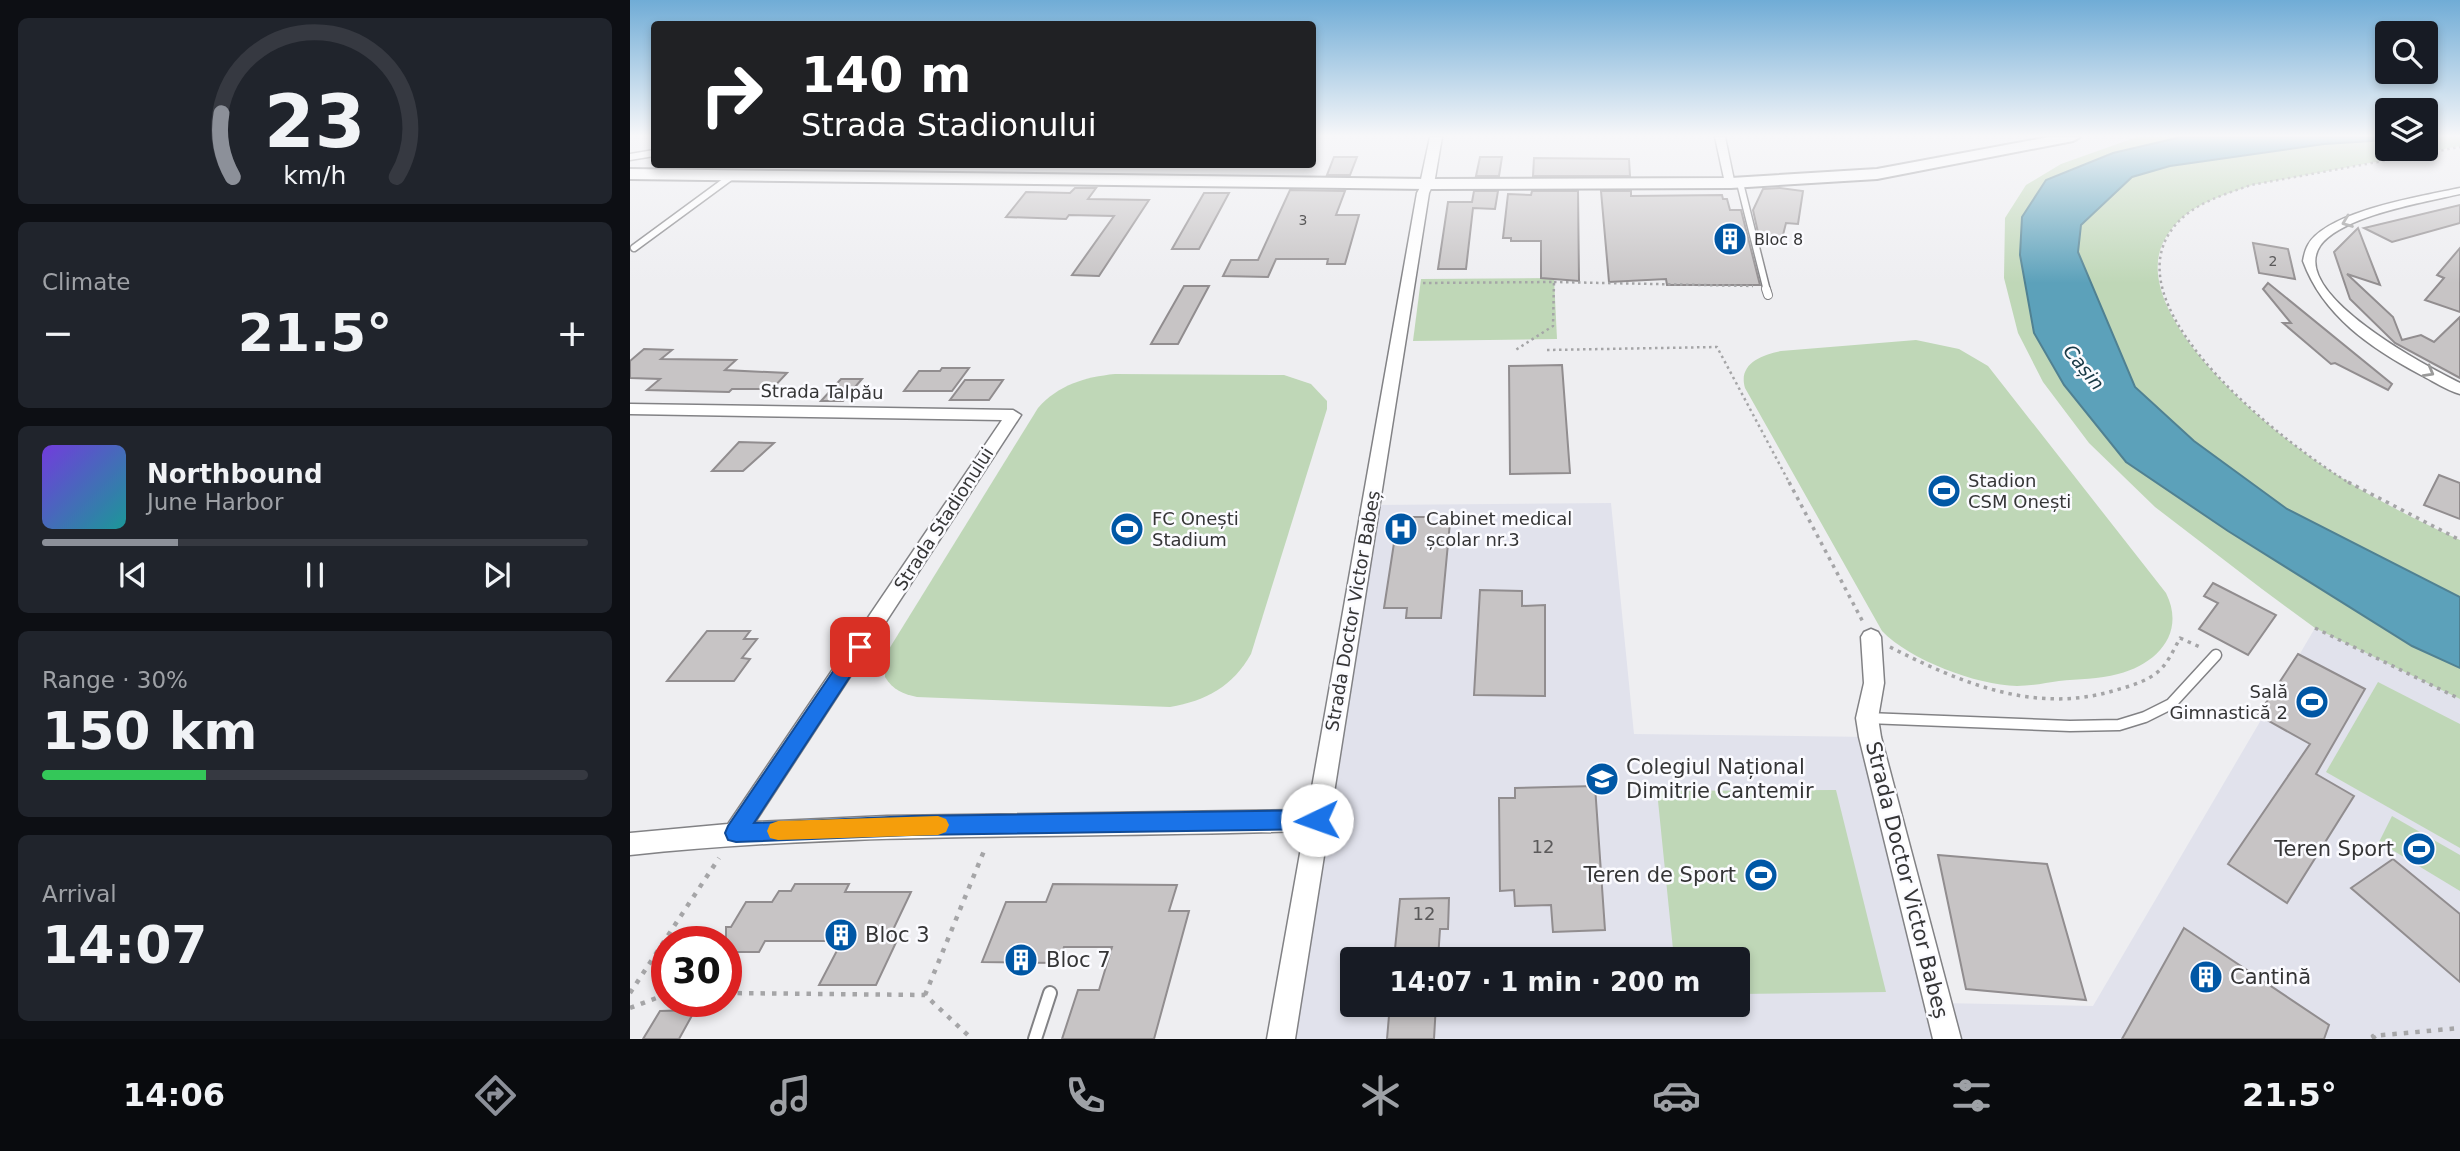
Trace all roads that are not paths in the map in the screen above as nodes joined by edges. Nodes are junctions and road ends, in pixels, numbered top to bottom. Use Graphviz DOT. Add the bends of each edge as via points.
graph roads {
  1 [pos="720,185"];
  2 [pos="1426,185"];
  3 [pos="1736,185"];
  4 [pos="2460,191"];
  5 [pos="634,248"];
  6 [pos="1768,295"];
  7 [pos="2460,389"];
  8 [pos="630,409"];
  9 [pos="1013,415"];
  10 [pos="1871,637"];
  11 [pos="2216,655"];
  12 [pos="1867,718"];
  13 [pos="1317,820"];
  14 [pos="736,833"];
  15 [pos="630,844"];
  16 [pos="1050,993"];
  17 [pos="1035,1039"];
  18 [pos="1281,1039"];
  19 [pos="1947,1039"];
  1 -- 5 [label="lane"];
  2 -- 13 [label="street, Strada Doctor Victor Babeș"];
  3 -- 6 [label="lane"];
  4 -- 7 [label="street, one-way" via="2331,229 2314,243 2309,261 2321,290 2359,328"];
  8 -- 9 [label="street, Strada Talpău"];
  9 -- 14 [label="street, Strada Stadionului"];
  10 -- 12 [label="street, Strada Doctor Victor Babeș" via="1874,683"];
  11 -- 12 [label="lane" via="2171,704 2119,725"];
  12 -- 19 [label="street, Strada Doctor Victor Babeș"];
  13 -- 14 [label="street"];
  13 -- 18 [label="street, Strada Doctor Victor Babeș"];
  14 -- 15 [label="street"];
  16 -- 17 [label="lane"];
}
